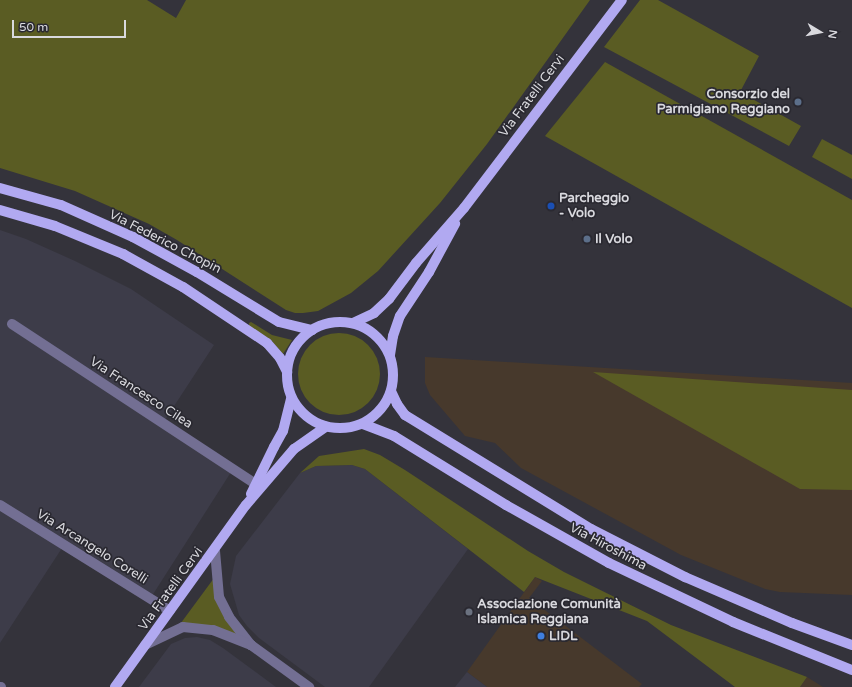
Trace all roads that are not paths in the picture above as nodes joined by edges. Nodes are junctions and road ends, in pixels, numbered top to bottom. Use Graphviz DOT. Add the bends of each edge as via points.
graph roads {
  1 [pos="622,0"];
  2 [pos="0,188"];
  3 [pos="464,208"];
  4 [pos="0,210"];
  5 [pos="352,323"];
  6 [pos="12,324"];
  7 [pos="312,330"];
  8 [pos="390,355"];
  9 [pos="287,372"];
  10 [pos="391,391"];
  11 [pos="291,399"];
  12 [pos="363,424"];
  13 [pos="326,427"];
  14 [pos="256,484"];
  15 [pos="0,505"];
  16 [pos="246,505"];
  17 [pos="215,550"];
  18 [pos="170,611"];
  19 [pos="145,645"];
  20 [pos="251,645"];
  21 [pos="852,645"];
  22 [pos="852,670"];
  23 [pos="115,687"];
  24 [pos="309,687"];
  1 -- 3 [label="main road, Via Fratelli Cervi"];
  2 -- 7 [label="main road, Via Federico Chopin" via="61,205 133,237 198,272 279,322"];
  3 -- 5 [label="main road, Via Fratelli Cervi" via="381,307"];
  3 -- 8 [label="main road, Via Fratelli Cervi" via="429,272 400,316"];
  4 -- 9 [label="main road" via="55,226 123,254 183,287 267,343 280,358"];
  5 -- 7 [label="main road, Via Fratelli Cervi" via="338,322"];
  5 -- 8 [label="main road, Via Fratelli Cervi" via="368,329 381,340"];
  6 -- 14 [label="street, Via Francesco Cilea"];
  7 -- 9 [label="main road, Via Fratelli Cervi" via="298,344"];
  8 -- 10 [label="main road, Via Fratelli Cervi" via="394,373"];
  9 -- 11 [label="main road, Via Fratelli Cervi"];
  10 -- 12 [label="main road, Via Fratelli Cervi" via="376,415"];
  10 -- 21 [label="main road, Via Hiroshima" via="405,415 590,530 685,577 792,623"];
  11 -- 13 [label="main road, Via Fratelli Cervi" via="300,412"];
  11 -- 14 [label="main road, Via Fratelli Cervi" via="284,431"];
  12 -- 13 [label="main road, Via Fratelli Cervi" via="352,428"];
  12 -- 22 [label="main road, Via Hiroshima" via="394,436 506,505 609,563 732,622"];
  13 -- 16 [label="main road, Via Fratelli Cervi" via="294,450"];
  14 -- 16 [label="main road, Via Fratelli Cervi"];
  15 -- 18 [label="street, Via Arcangelo Corelli"];
  16 -- 17 [label="main road, Via Fratelli Cervi"];
  17 -- 18 [label="main road, Via Fratelli Cervi"];
  17 -- 20 [label="street" via="219,597 229,617"];
  18 -- 19 [label="main road, Via Fratelli Cervi"];
  19 -- 20 [label="street" via="183,627 213,630"];
  19 -- 23 [label="main road, Via Fratelli Cervi"];
  20 -- 24 [label="street"];
}
